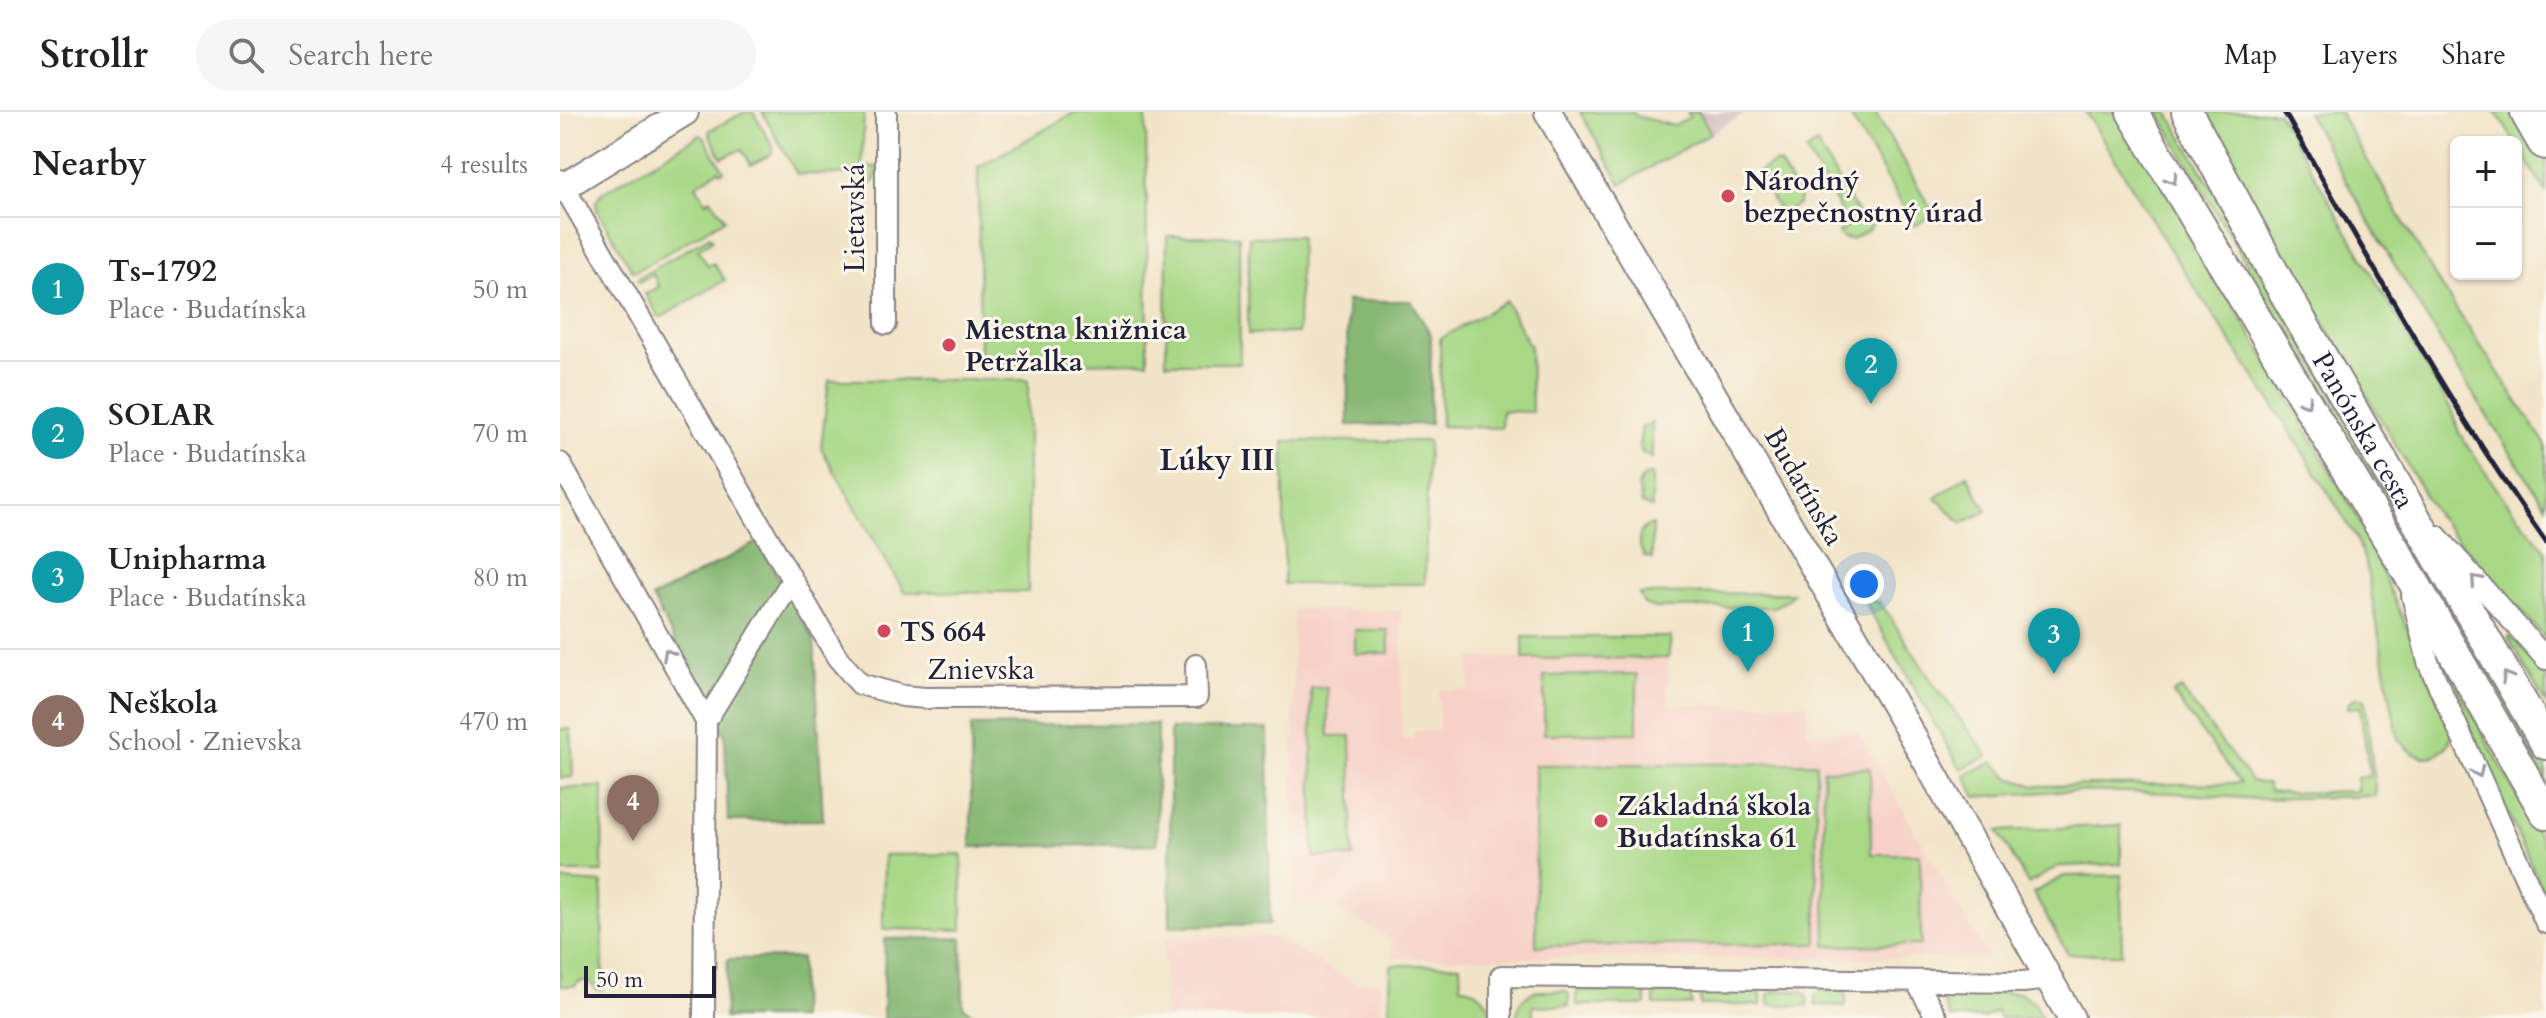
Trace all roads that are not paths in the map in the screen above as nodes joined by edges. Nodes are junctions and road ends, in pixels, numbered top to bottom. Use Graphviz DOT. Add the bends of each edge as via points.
graph roads {
  1 [pos="685,112"];
  2 [pos="886,112"];
  3 [pos="1548,112"];
  4 [pos="2132,112"];
  5 [pos="2187,112"];
  6 [pos="2530,112"];
  7 [pos="2546,140"];
  8 [pos="561,185"];
  9 [pos="886,324"];
  10 [pos="560,463"];
  11 [pos="2404,498"];
  12 [pos="2405,567"];
  13 [pos="792,580"];
  14 [pos="2546,659"];
  15 [pos="1196,665"];
  16 [pos="706,721"];
  17 [pos="2546,744"];
  18 [pos="2546,814"];
  19 [pos="2546,923"];
  20 [pos="2049,979"];
  21 [pos="1916,981"];
  22 [pos="704,1018"];
  23 [pos="1501,1018"];
  24 [pos="1937,1018"];
  25 [pos="2071,1018"];
  1 -- 8 [label="street"];
  2 -- 9 [label="street, Lietavská"];
  3 -- 20 [label="street, Budatínska"];
  4 -- 12 [label="main road, Panónska cesta, one-way"];
  5 -- 11 [label="main road, Panónska cesta"];
  6 -- 7 [label="highway"];
  8 -- 13 [label="street, Znievska"];
  16 -- 10 [label="street, one-way"];
  14 -- 11 [label="street, one-way"];
  17 -- 11 [label="main road, Panónska cesta, one-way"];
  12 -- 18 [label="main road, Panónska cesta"];
  12 -- 19 [label="street, Panónska cesta, one-way" via="2428,662"];
  13 -- 15 [label="street, Znievska" via="837,657 860,684 903,696 1197,697"];
  13 -- 16 [label="street"];
  16 -- 22 [label="street"];
  20 -- 21 [label="street"];
  20 -- 25 [label="street, Budatínska"];
  21 -- 23 [label="street" via="1501,976"];
  21 -- 24 [label="street"];
}
